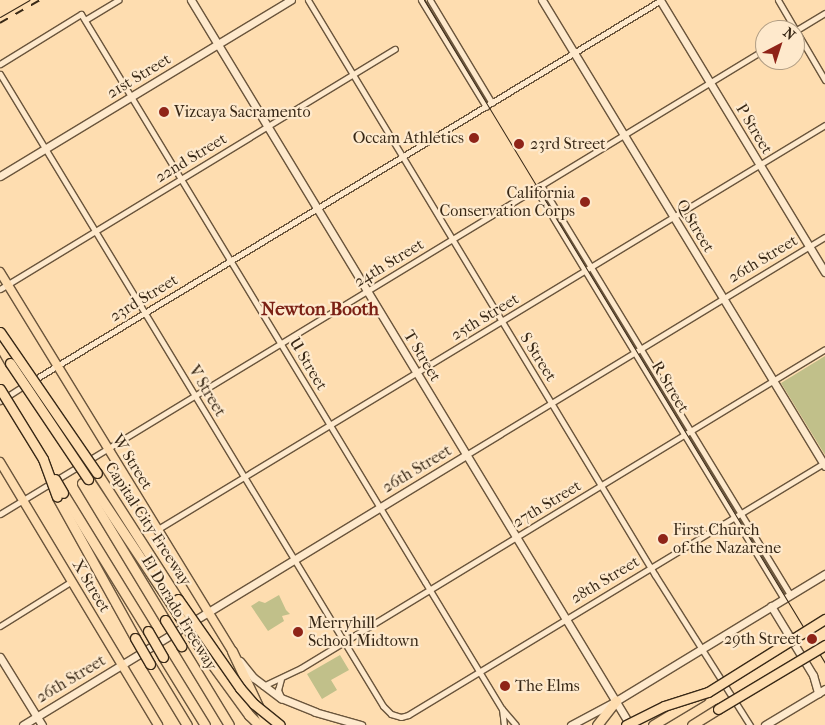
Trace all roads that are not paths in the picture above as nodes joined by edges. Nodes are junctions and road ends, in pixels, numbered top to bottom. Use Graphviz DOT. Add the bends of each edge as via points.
graph roads {
  1 [pos="118,0"];
  2 [pos="191,0"];
  3 [pos="291,0"];
  4 [pos="308,0"];
  5 [pos="420,0"];
  6 [pos="430,0"];
  7 [pos="542,0"];
  8 [pos="660,0"];
  9 [pos="778,0"];
  10 [pos="825,13"];
  11 [pos="85,20"];
  12 [pos="789,20"];
  13 [pos="805,25"];
  14 [pos="217,44"];
  15 [pos="805,47"];
  16 [pos="395,49"];
  17 [pos="574,53"];
  18 [pos="755,55"];
  19 [pos="0,64"];
  20 [pos="0,74"];
  21 [pos="353,75"];
  22 [pos="825,80"];
  23 [pos="710,82"];
  24 [pos="130,97"];
  25 [pos="492,103"];
  26 [pos="486,107"];
  27 [pos="825,125"];
  28 [pos="267,127"];
  29 [pos="624,134"];
  30 [pos="45,149"];
  31 [pos="403,156"];
  32 [pos="760,164"];
  33 [pos="0,176"];
  34 [pos="181,179"];
  35 [pos="541,185"];
  36 [pos="535,188"];
  37 [pos="316,208"];
  38 [pos="674,216"];
  39 [pos="95,231"];
  40 [pos="825,237"];
  41 [pos="452,239"];
  42 [pos="810,246"];
  43 [pos="231,261"];
  44 [pos="591,266"];
  45 [pos="585,270"];
  46 [pos="0,272"];
  47 [pos="825,272"];
  48 [pos="8,284"];
  49 [pos="0,288"];
  50 [pos="366,291"];
  51 [pos="723,299"];
  52 [pos="145,313"];
  53 [pos="501,322"];
  54 [pos="0,332"];
  55 [pos="280,343"];
  56 [pos="0,346"];
  57 [pos="641,349"];
  58 [pos="825,350"];
  59 [pos="634,352"];
  60 [pos="57,366"];
  61 [pos="416,373"];
  62 [pos="773,381"];
  63 [pos="0,389"];
  64 [pos="195,395"];
  65 [pos="0,401"];
  66 [pos="552,403"];
  67 [pos="330,425"];
  68 [pos="690,431"];
  69 [pos="684,435"];
  70 [pos="107,448"];
  71 [pos="466,455"];
  72 [pos="0,462"];
  73 [pos="824,464"];
  74 [pos="244,477"];
  75 [pos="85,481"];
  76 [pos="602,485"];
  77 [pos="60,495"];
  78 [pos="23,500"];
  79 [pos="380,507"];
  80 [pos="740,513"];
  81 [pos="0,514"];
  82 [pos="734,516"];
  83 [pos="158,529"];
  84 [pos="516,537"];
  85 [pos="294,559"];
  86 [pos="650,566"];
  87 [pos="825,574"];
  88 [pos="72,581"];
  89 [pos="429,590"];
  90 [pos="787,597"];
  91 [pos="771,606"];
  92 [pos="208,612"];
  93 [pos="565,618"];
  94 [pos="825,619"];
  95 [pos="0,626"];
  96 [pos="344,641"];
  97 [pos="825,645"];
  98 [pos="702,649"];
  99 [pos="232,651"];
  100 [pos="0,656"];
  101 [pos="122,664"];
  102 [pos="480,671"];
  103 [pos="281,679"];
  104 [pos="263,686"];
  105 [pos="825,689"];
  106 [pos="708,692"];
  107 [pos="818,693"];
  108 [pos="281,698"];
  109 [pos="616,701"];
  110 [pos="502,709"];
  111 [pos="718,710"];
  112 [pos="36,716"];
  113 [pos="397,716"];
  114 [pos="23,725"];
  115 [pos="42,725"];
  116 [pos="158,725"];
  117 [pos="187,725"];
  118 [pos="205,725"];
  119 [pos="229,725"];
  120 [pos="259,725"];
  121 [pos="266,725"];
  122 [pos="280,725"];
  123 [pos="361,725"];
  124 [pos="504,725"];
  125 [pos="516,725"];
  126 [pos="571,725"];
  127 [pos="597,725"];
  128 [pos="626,725"];
  129 [pos="630,725"];
  130 [pos="653,725"];
  131 [pos="692,725"];
  132 [pos="698,725"];
  133 [pos="750,725"];
  134 [pos="765,725"];
  1 -- 11 [label="street"];
  2 -- 14 [label="main road, T Street"];
  3 -- 14 [label="main road, 21st Street"];
  4 -- 21 [label="street, S Street"];
  5 -- 26 [label="street"];
  6 -- 25 [label="street"];
  7 -- 17 [label="main road, Q Street"];
  8 -- 17 [label="street, 23rd Street"];
  8 -- 23 [label="main road, P Street"];
  9 -- 12 [label="street"];
  10 -- 13 [label="street"];
  11 -- 19 [label="street, U Street" via="81,14"];
  11 -- 24 [label="street, U Street"];
  14 -- 24 [label="main road, 21st Street"];
  14 -- 28 [label="main road, T Street"];
  15 -- 22 [label="street"];
  16 -- 21 [label="street, 22nd Street"];
  17 -- 25 [label="street, 23rd Street"];
  17 -- 29 [label="main road, Q Street"];
  18 -- 23 [label="street, 24th Street"];
  20 -- 30 [label="street, V Street"];
  21 -- 28 [label="street, 22nd Street"];
  21 -- 31 [label="street, S Street"];
  23 -- 29 [label="street, 24th Street"];
  23 -- 32 [label="main road, P Street"];
  24 -- 30 [label="main road, 21st Street"];
  24 -- 34 [label="street, U Street"];
  25 -- 26 [label="street, 23rd Street"];
  26 -- 31 [label="street, 23rd Street"];
  27 -- 32 [label="street, 25th Street"];
  28 -- 34 [label="street, 22nd Street"];
  28 -- 37 [label="main road, T Street"];
  29 -- 35 [label="street, 24th Street"];
  29 -- 38 [label="main road, Q Street"];
  30 -- 33 [label="main road, 21st Street"];
  30 -- 39 [label="street, V Street"];
  31 -- 37 [label="street, 23rd Street"];
  31 -- 41 [label="street, S Street"];
  32 -- 38 [label="street, 25th Street"];
  32 -- 42 [label="main road, P Street"];
  34 -- 39 [label="street, 22nd Street"];
  34 -- 43 [label="street, U Street"];
  35 -- 36 [label="street, 24th Street"];
  35 -- 44 [label="street, R Street"];
  36 -- 41 [label="street, 24th Street"];
  36 -- 45 [label="street, R Street"];
  37 -- 43 [label="street, 23rd Street"];
  37 -- 50 [label="main road, T Street"];
  38 -- 44 [label="street, 25th Street"];
  38 -- 51 [label="main road, Q Street"];
  39 -- 48 [label="street, 22nd Street"];
  39 -- 52 [label="street, V Street"];
  40 -- 42 [label="street, 26th Street"];
  41 -- 50 [label="street, 24th Street"];
  41 -- 53 [label="street, S Street"];
  42 -- 47 [label="main road, P Street"];
  42 -- 51 [label="street, 26th Street"];
  43 -- 52 [label="street, 23rd Street"];
  43 -- 55 [label="street, U Street"];
  44 -- 45 [label="street, 25th Street"];
  44 -- 57 [label="street, R Street"];
  45 -- 53 [label="street, 25th Street"];
  45 -- 59 [label="street, R Street"];
  46 -- 48 [label="main road, W Street"];
  48 -- 49 [label="street, 22nd Street"];
  48 -- 60 [label="main road, W Street"];
  50 -- 55 [label="street, 24th Street"];
  50 -- 61 [label="main road, T Street"];
  51 -- 57 [label="street, 26th Street"];
  51 -- 62 [label="main road, Q Street"];
  52 -- 60 [label="street, 23rd Street"];
  52 -- 64 [label="street, V Street"];
  53 -- 61 [label="street, 25th Street"];
  53 -- 66 [label="street, S Street"];
  54 -- 122 [label="highway, Capital City Freeway, bridge" via="240,688 262,712"];
  55 -- 64 [label="street, 24th Street"];
  55 -- 67 [label="street, U Street"];
  56 -- 75 [label="highway, El Dorado Freeway, bridge"];
  57 -- 59 [label="street, 26th Street"];
  57 -- 68 [label="street, R Street"];
  58 -- 62 [label="street, 27th Street"];
  59 -- 66 [label="street, 26th Street"];
  59 -- 69 [label="street, R Street"];
  60 -- 65 [label="street, 23rd Street"];
  60 -- 70 [label="main road, W Street"];
  61 -- 67 [label="street, 25th Street"];
  61 -- 71 [label="main road, T Street"];
  62 -- 68 [label="street, 27th Street"];
  62 -- 73 [label="main road, Q Street"];
  63 -- 77 [label="highway, bridge" via="43,459"];
  64 -- 70 [label="street, 24th Street"];
  64 -- 74 [label="street, V Street"];
  66 -- 71 [label="street, 26th Street"];
  66 -- 76 [label="street, S Street"];
  67 -- 74 [label="street, 25th Street"];
  67 -- 79 [label="street, U Street"];
  68 -- 69 [label="street, 27th Street"];
  68 -- 80 [label="street, R Street"];
  69 -- 76 [label="street, 27th Street"];
  69 -- 82 [label="street, R Street"];
  70 -- 78 [label="street, 24th Street"];
  70 -- 83 [label="main road, W Street"];
  71 -- 79 [label="main road, 26th Street"];
  71 -- 84 [label="main road, T Street"];
  72 -- 78 [label="main road, X Street"];
  73 -- 80 [label="street, 28th Street"];
  74 -- 83 [label="street, 25th Street"];
  74 -- 85 [label="street, V Street"];
  75 -- 119 [label="highway, El Dorado Freeway, bridge"];
  75 -- 120 [label="highway, bridge" via="193,638"];
  76 -- 84 [label="street, 27th Street"];
  76 -- 86 [label="street, S Street"];
  77 -- 117 [label="highway, bridge" via="135,638"];
  77 -- 118 [label="highway, bridge"];
  78 -- 81 [label="street, 24th Street"];
  78 -- 88 [label="main road, X Street"];
  79 -- 85 [label="main road, 26th Street"];
  79 -- 89 [label="street, U Street"];
  80 -- 82 [label="street, 28th Street"];
  80 -- 90 [label="street, R Street"];
  82 -- 86 [label="street, 28th Street"];
  82 -- 90 [label="street, R Street"];
  83 -- 92 [label="main road, W Street"];
  84 -- 89 [label="street, 27th Street"];
  84 -- 93 [label="main road, T Street"];
  85 -- 92 [label="main road, 26th Street"];
  85 -- 96 [label="street, V Street"];
  86 -- 93 [label="street, 28th Street"];
  86 -- 98 [label="street, S Street"];
  87 -- 90 [label="main road"];
  88 -- 95 [label="street"];
  88 -- 101 [label="main road, X Street"];
  89 -- 96 [label="street, 27th Street"];
  89 -- 102 [label="street, U Street"];
  90 -- 91 [label="main road"];
  91 -- 98 [label="main road"];
  91 -- 107 [label="main road" via="813,675"];
  92 -- 99 [label="main road, W Street"];
  92 -- 101 [label="main road, 26th Street"];
  93 -- 102 [label="street, 28th Street"];
  93 -- 109 [label="main road, T Street"];
  94 -- 106 [label="highway, bridge"];
  96 -- 103 [label="street, 27th Street"];
  96 -- 113 [label="street, V Street" via="385,709"];
  97 -- 111 [label="highway, bridge"];
  98 -- 109 [label="main road"];
  98 -- 133 [label="street, S Street"];
  99 -- 104 [label="main road, W Street"];
  99 -- 121 [label="highway"];
  100 -- 112 [label="main road"];
  101 -- 112 [label="main road, 26th Street"];
  101 -- 116 [label="main road, X Street"];
  102 -- 110 [label="street, U Street"];
  102 -- 113 [label="street, 28th Street" via="408,715"];
  103 -- 104 [label="street, 27th Street"];
  103 -- 108 [label="street" via="278,687"];
  104 -- 108 [label="main road"];
  105 -- 107 [label="main road"];
  106 -- 128 [label="highway, bridge" via="664,706"];
  106 -- 130 [label="highway, bridge"];
  107 -- 134 [label="main road"];
  108 -- 123 [label="main road"];
  109 -- 126 [label="main road"];
  109 -- 127 [label="highway"];
  109 -- 129 [label="main road, T Street"];
  110 -- 124 [label="street"];
  110 -- 125 [label="street, U Street"];
  111 -- 131 [label="highway"];
  111 -- 132 [label="highway"];
  112 -- 114 [label="main road, 26th Street"];
  112 -- 115 [label="main road"];
}
